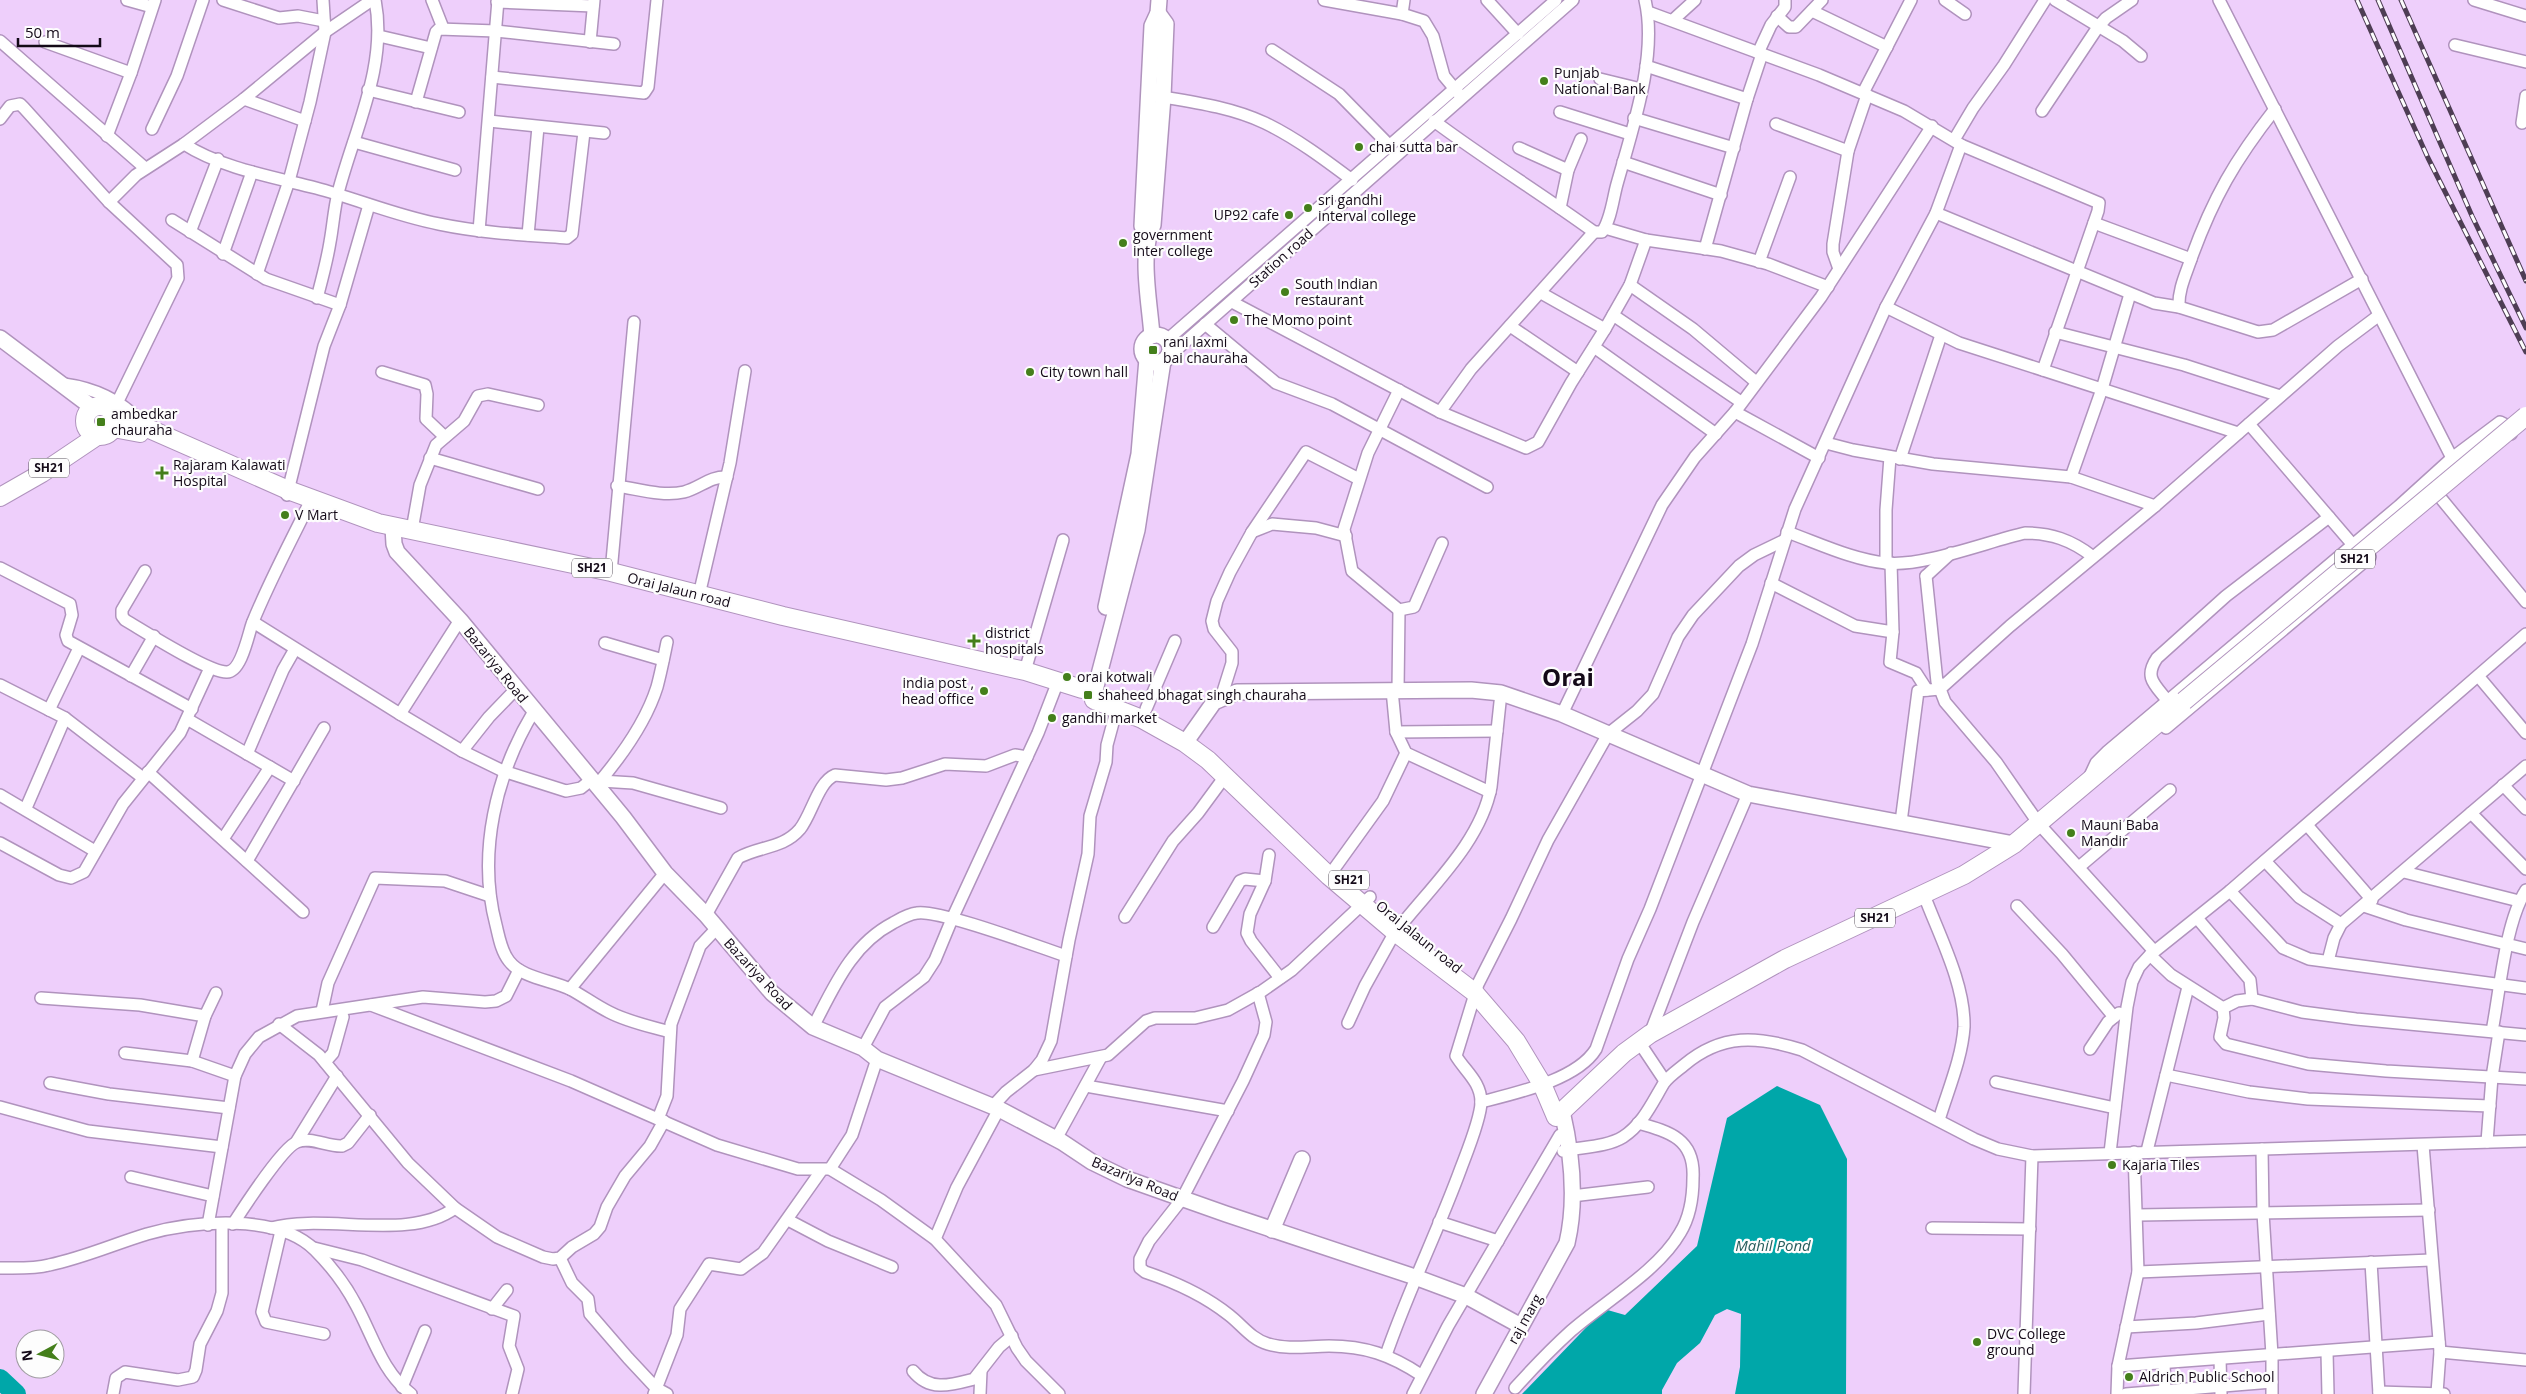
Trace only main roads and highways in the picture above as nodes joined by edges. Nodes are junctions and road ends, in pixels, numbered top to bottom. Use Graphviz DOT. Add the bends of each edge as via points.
graph roads {
  1 [pos="115,414"];
  2 [pos="2526,416"];
  3 [pos="92,432"];
  4 [pos="0,487"];
  5 [pos="287,493"];
  6 [pos="0,497"];
  7 [pos="393,530"];
  8 [pos="1089,693"];
  9 [pos="1187,739"];
  10 [pos="1280,825"];
  1 -- 3 [label="main road, SH21" via="106,435"];
  1 -- 3 [label="main road, Orai Jalaun road / SH21" via="106,407 92,408 85,419"];
  1 -- 5 [label="main road, Orai Jalaun road / SH21"];
  1 -- 5 [label="main road" via="135,431"];
  2 -- 10 [label="main road, Orai Jalaun road / SH21, bridge" via="2175,701 2092,779 2014,844 1964,875 1785,959 1645,1038 1624,1053 1559,1114 1546,1082 1476,988 1332,873"];
  3 -- 4 [label="main road, SH21"];
  3 -- 6 [label="main road, SH21" via="42,473"];
  5 -- 7 [label="main road, Orai Jalaun road / SH21"];
  5 -- 7 [label="main road" via="308,506"];
  7 -- 8 [label="main road" via="1055,688"];
  7 -- 8 [label="main road, Orai Jalaun road / SH21" via="412,530 611,572 1025,671"];
  8 -- 9 [label="main road, Orai Jalaun road / SH21"];
  8 -- 9 [label="main road, Orai Jalaun road / SH21" via="1146,710"];
  9 -- 10 [label="main road, Orai Jalaun road / SH21"];
  9 -- 10 [label="main road, Orai Jalaun road / SH21" via="1214,754"];
}
